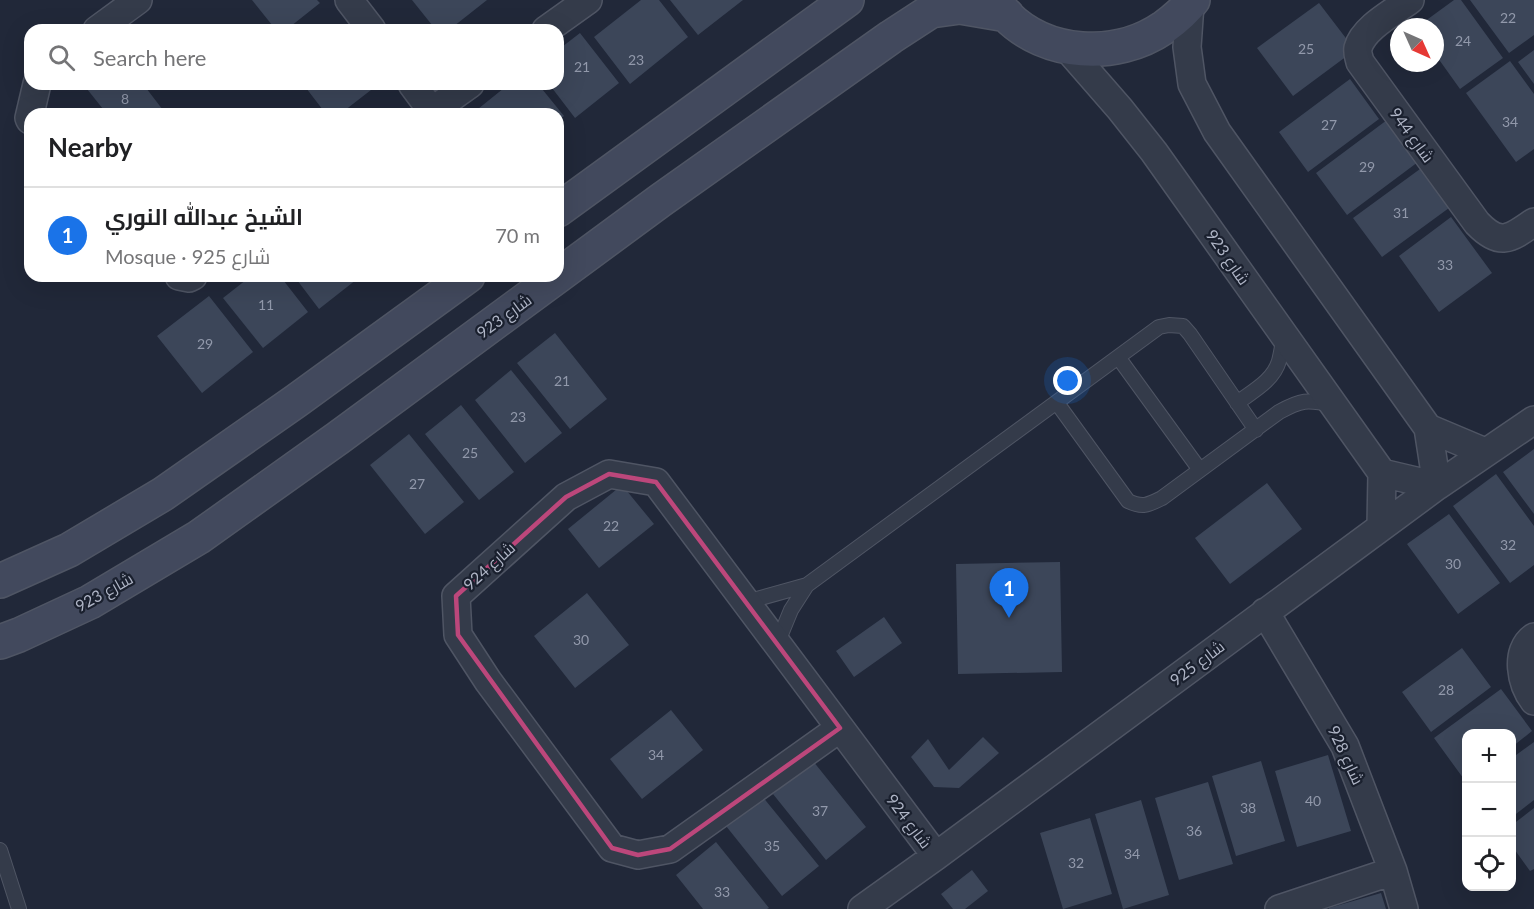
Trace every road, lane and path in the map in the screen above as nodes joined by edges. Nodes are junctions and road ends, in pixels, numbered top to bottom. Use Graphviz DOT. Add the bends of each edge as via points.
graph roads {
  1 [pos="138,0"];
  2 [pos="350,0"];
  3 [pos="588,0"];
  4 [pos="847,0"];
  5 [pos="1410,0"];
  6 [pos="1191,2"];
  7 [pos="1001,8"];
  8 [pos="105,24"];
  9 [pos="368,24"];
  10 [pos="554,24"];
  11 [pos="1066,47"];
  12 [pos="36,90"];
  13 [pos="416,90"];
  14 [pos="461,90"];
  15 [pos="31,108"];
  16 [pos="427,108"];
  17 [pos="436,108"];
  18 [pos="564,206"];
  19 [pos="1534,222"];
  20 [pos="564,271"];
  21 [pos="460,282"];
  22 [pos="550,282"];
  23 [pos="1284,335"];
  24 [pos="1118,357"];
  25 [pos="1057,403"];
  26 [pos="1237,403"];
  27 [pos="1334,405"];
  28 [pos="1534,420"];
  29 [pos="1428,428"];
  30 [pos="1256,430"];
  31 [pos="1485,452"];
  32 [pos="1200,470"];
  33 [pos="1382,473"];
  34 [pos="1437,486"];
  35 [pos="1381,527"];
  36 [pos="0,581"];
  37 [pos="807,585"];
  38 [pos="744,600"];
  39 [pos="1265,612"];
  40 [pos="1534,637"];
  41 [pos="0,642"];
  42 [pos="777,644"];
  43 [pos="1534,701"];
  44 [pos="840,728"];
  45 [pos="0,850"];
  46 [pos="936,856"];
  47 [pos="1393,871"];
  48 [pos="19,909"];
  49 [pos="862,909"];
  50 [pos="1279,909"];
  51 [pos="1404,909"];
  1 -- 8 [label="street"];
  2 -- 9 [label="street"];
  3 -- 10 [label="street"];
  4 -- 18 [label="street"];
  5 -- 19 [label="street, شارع 944" via="1361,40 1357,51 1360,62 1486,233 1496,238 1509,237"];
  6 -- 11 [label="street" via="1155,34 1134,43 1112,49"];
  6 -- 29 [label="street" via="1187,47 1192,84 1216,132"];
  7 -- 11 [label="street" via="1024,29"];
  7 -- 20 [label="street, شارع 923" via="931,11"];
  11 -- 23 [label="street, شارع 923" via="1154,152"];
  12 -- 15 [label="street"];
  13 -- 16 [label="street"];
  14 -- 17 [label="street"];
  21 -- 36 [label="street" via="163,494 69,550"];
  22 -- 41 [label="street, شارع 923" via="199,537 90,602"];
  23 -- 26 [label="lane" via="1279,363 1271,376"];
  23 -- 27 [label="street, شارع 923"];
  24 -- 25 [label="lane"];
  24 -- 26 [label="lane" via="1158,327 1183,326"];
  24 -- 32 [label="lane"];
  25 -- 32 [label="lane" via="1128,501 1147,505"];
  25 -- 37 [label="lane"];
  26 -- 30 [label="lane"];
  27 -- 30 [label="lane" via="1312,400 1296,403"];
  27 -- 33 [label="street, شارع 923"];
  28 -- 31 [label="street, شارع 925"];
  29 -- 31 [label="street"];
  29 -- 34 [label="street"];
  30 -- 32 [label="lane"];
  31 -- 34 [label="street, شارع 925"];
  33 -- 34 [label="street"];
  33 -- 35 [label="street"];
  34 -- 35 [label="street, شارع 925"];
  35 -- 39 [label="street, شارع 925"];
  37 -- 38 [label="lane"];
  37 -- 42 [label="lane"];
  38 -- 42 [label="street, شارع 924"];
  38 -- 44 [label="street, شارع 924" via="656,482 609,474 567,497 456,596 458,635 612,848 638,855 670,849"];
  39 -- 46 [label="street, شارع 925"];
  39 -- 47 [label="street, شارع 928" via="1345,746"];
  40 -- 43 [label="street" via="1527,642 1521,666 1528,694"];
  42 -- 44 [label="street, شارع 924"];
  44 -- 46 [label="street, شارع 924"];
  45 -- 48 [label="lane"];
  46 -- 49 [label="street, شارع 925"];
  47 -- 50 [label="street"];
  47 -- 51 [label="street, شارع 928"];
}
